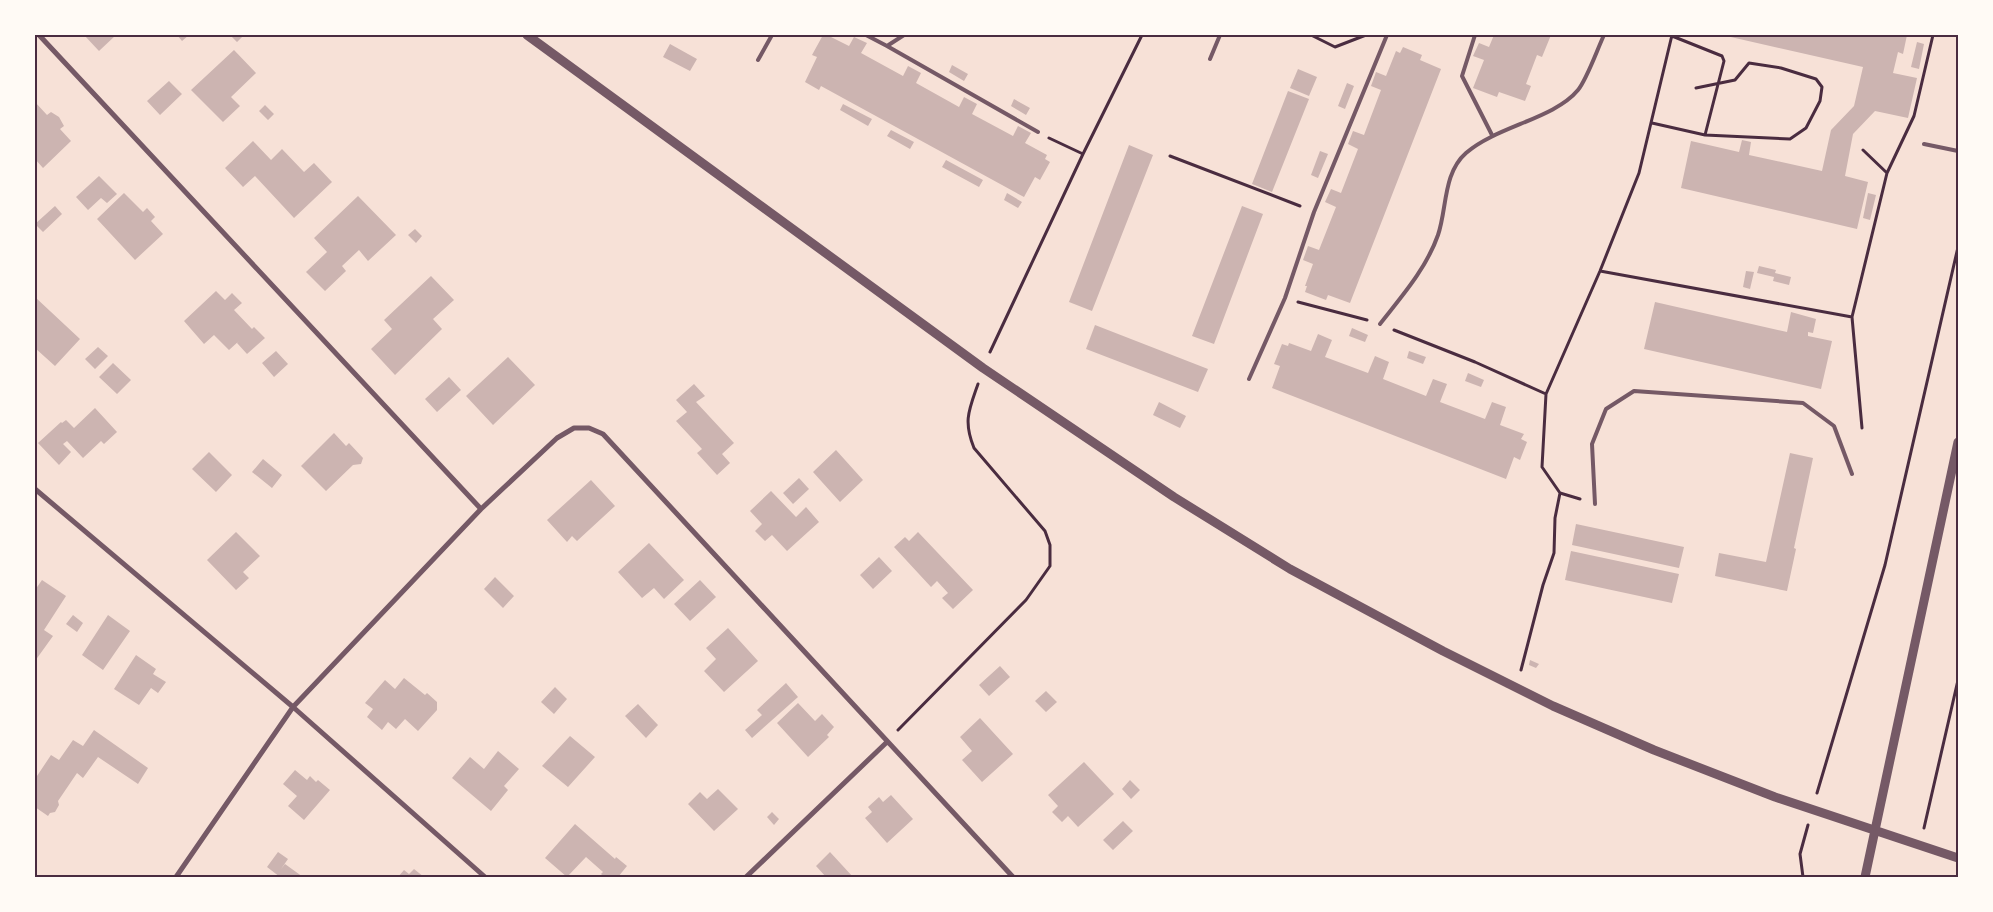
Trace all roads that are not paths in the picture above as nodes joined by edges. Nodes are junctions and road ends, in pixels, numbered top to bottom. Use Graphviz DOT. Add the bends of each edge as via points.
graph roads {
  1 [pos="39,35"];
  2 [pos="527,35"];
  3 [pos="772,35"];
  4 [pos="866,35"];
  5 [pos="904,35"];
  6 [pos="1220,35"];
  7 [pos="1387,35"];
  8 [pos="1475,35"];
  9 [pos="1604,35"];
  10 [pos="887,46"];
  11 [pos="1210,59"];
  12 [pos="758,60"];
  13 [pos="1038,132"];
  14 [pos="1492,135"];
  15 [pos="1924,144"];
  16 [pos="1958,152"];
  17 [pos="1380,324"];
  18 [pos="1249,379"];
  19 [pos="1958,442"];
  20 [pos="1852,474"];
  21 [pos="35,489"];
  22 [pos="1595,504"];
  23 [pos="481,509"];
  24 [pos="293,707"];
  25 [pos="887,742"];
  26 [pos="1874,831"];
  27 [pos="1958,858"];
  28 [pos="176,877"];
  29 [pos="485,877"];
  30 [pos="746,877"];
  31 [pos="1013,877"];
  32 [pos="1865,877"];
  1 -- 23 [label="street"];
  2 -- 26 [label="street" via="983,368 1174,497 1290,569 1553,706 1654,750 1812,811"];
  3 -- 12 [label="lane"];
  4 -- 10 [label="lane"];
  5 -- 10 [label="lane"];
  6 -- 11 [label="lane"];
  7 -- 18 [label="lane" via="1314,212 1285,298"];
  8 -- 14 [label="lane" via="1462,76"];
  9 -- 14 [label="lane" via="1579,89 1565,104"];
  10 -- 13 [label="lane"];
  14 -- 17 [label="lane" via="1464,154 1451,174 1438,234 1423,268"];
  15 -- 16 [label="lane"];
  19 -- 26 [label="street"];
  20 -- 22 [label="lane" via="1834,426 1803,403 1634,391 1606,409 1592,444"];
  21 -- 24 [label="street"];
  23 -- 24 [label="street"];
  23 -- 25 [label="street" via="557,438 574,428 589,428 603,434"];
  24 -- 28 [label="street"];
  24 -- 29 [label="street"];
  25 -- 30 [label="street"];
  25 -- 31 [label="street"];
  26 -- 27 [label="street"];
  26 -- 32 [label="street"];
}
